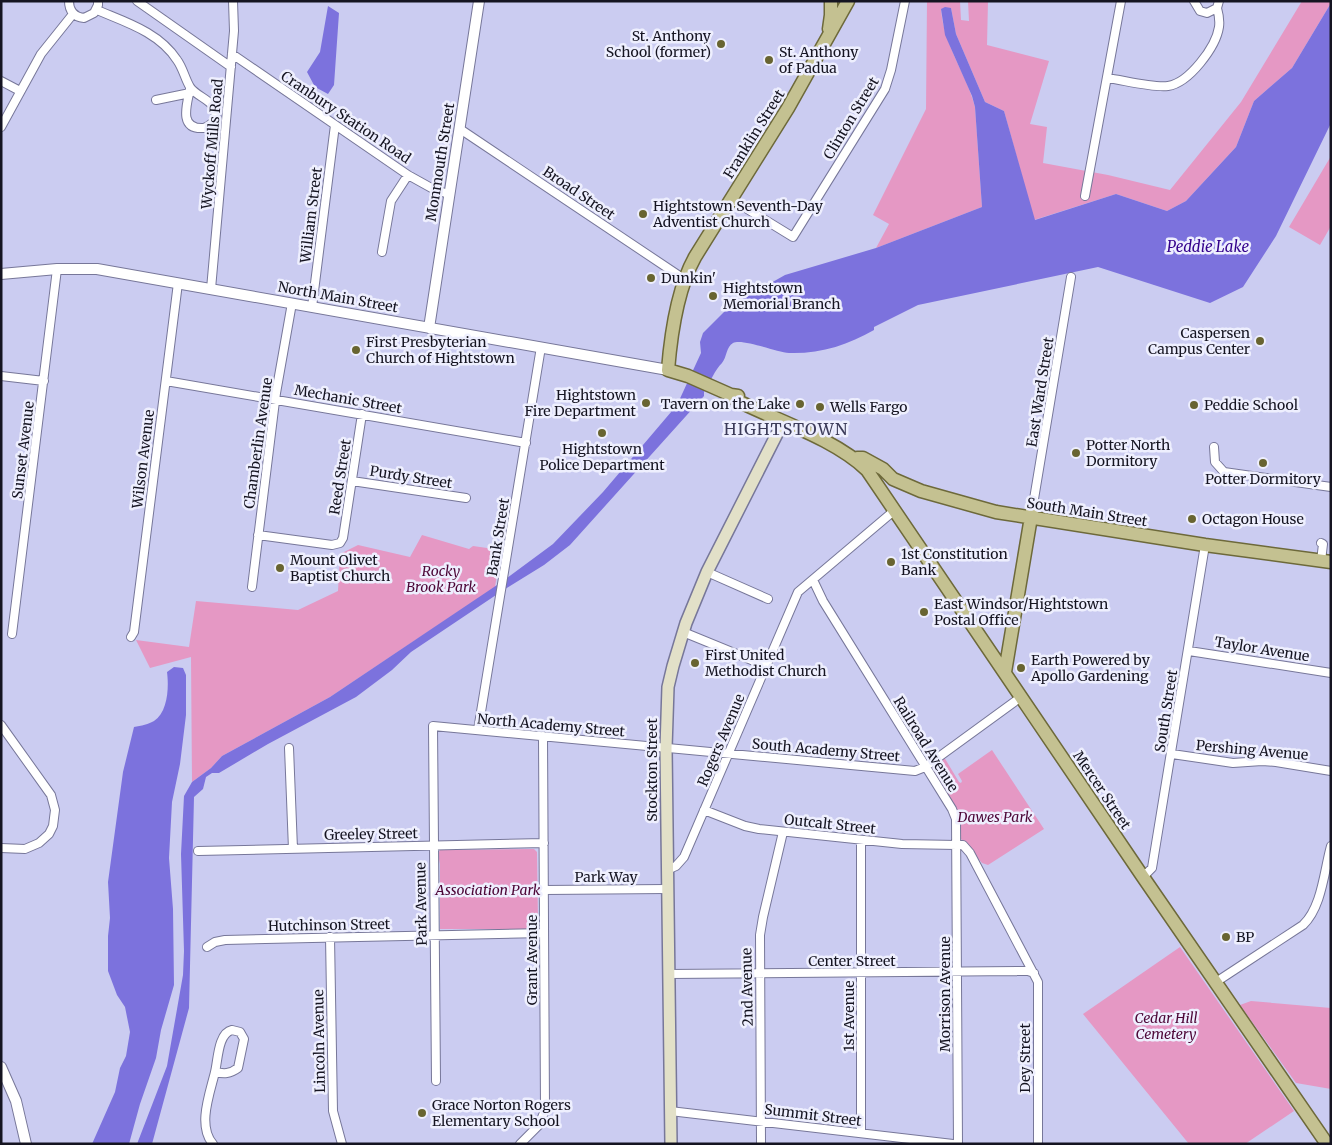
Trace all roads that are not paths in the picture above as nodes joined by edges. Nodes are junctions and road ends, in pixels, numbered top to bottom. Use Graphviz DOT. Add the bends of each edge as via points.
graph roads {
  1 [pos="69,1"];
  2 [pos="138,1"];
  3 [pos="233,1"];
  4 [pos="479,1"];
  5 [pos="831,1"];
  6 [pos="848,1"];
  7 [pos="905,1"];
  8 [pos="1121,1"];
  9 [pos="1194,1"];
  10 [pos="97,5"];
  11 [pos="1218,5"];
  12 [pos="73,14"];
  13 [pos="827,39"];
  14 [pos="232,54"];
  15 [pos="231,67"];
  16 [pos="1107,78"];
  17 [pos="1,81"];
  18 [pos="20,91"];
  19 [pos="190,91"];
  20 [pos="156,100"];
  21 [pos="215,113"];
  22 [pos="4,114"];
  23 [pos="227,114"];
  24 [pos="335,125"];
  25 [pos="1,127"];
  26 [pos="460,129"];
  27 [pos="408,175"];
  28 [pos="449,194"];
  29 [pos="1085,196"];
  30 [pos="731,199"];
  31 [pos="382,252"];
  32 [pos="57,269"];
  33 [pos="1,274"];
  34 [pos="1071,277"];
  35 [pos="684,279"];
  36 [pos="178,283"];
  37 [pos="210,289"];
  38 [pos="292,304"];
  39 [pos="312,307"];
  40 [pos="429,328"];
  41 [pos="541,347"];
  42 [pos="669,355"];
  43 [pos="668,370"];
  44 [pos="1,376"];
  45 [pos="688,376"];
  46 [pos="44,381"];
  47 [pos="166,381"];
  48 [pos="276,400"];
  49 [pos="362,414"];
  50 [pos="783,422"];
  51 [pos="526,442"];
  52 [pos="1214,447"];
  53 [pos="850,457"];
  54 [pos="352,481"];
  55 [pos="1331,487"];
  56 [pos="466,498"];
  57 [pos="895,510"];
  58 [pos="1032,515"];
  59 [pos="258,535"];
  60 [pos="1205,545"];
  61 [pos="1323,561"];
  62 [pos="707,572"];
  63 [pos="813,580"];
  64 [pos="252,587"];
  65 [pos="768,599"];
  66 [pos="683,632"];
  67 [pos="12,634"];
  68 [pos="131,637"];
  69 [pos="1188,651"];
  70 [pos="766,666"];
  71 [pos="1005,672"];
  72 [pos="1331,673"];
  73 [pos="1020,696"];
  74 [pos="1,725"];
  75 [pos="433,726"];
  76 [pos="478,730"];
  77 [pos="543,736"];
  78 [pos="289,748"];
  79 [pos="666,748"];
  80 [pos="729,754"];
  81 [pos="1172,754"];
  82 [pos="925,767"];
  83 [pos="1331,771"];
  84 [pos="704,810"];
  85 [pos="783,832"];
  86 [pos="861,840"];
  87 [pos="544,842"];
  88 [pos="957,844"];
  89 [pos="433,845"];
  90 [pos="1331,846"];
  91 [pos="1,848"];
  92 [pos="293,849"];
  93 [pos="198,851"];
  94 [pos="667,870"];
  95 [pos="1328,871"];
  96 [pos="1143,877"];
  97 [pos="668,889"];
  98 [pos="544,890"];
  99 [pos="544,933"];
  100 [pos="434,935"];
  101 [pos="330,937"];
  102 [pos="207,947"];
  103 [pos="958,973"];
  104 [pos="1034,973"];
  105 [pos="668,974"];
  106 [pos="760,974"];
  107 [pos="862,974"];
  108 [pos="1216,982"];
  109 [pos="1,1067"];
  110 [pos="215,1072"];
  111 [pos="436,1081"];
  112 [pos="670,1111"];
  113 [pos="761,1121"];
  114 [pos="862,1133"];
  115 [pos="26,1144"];
  116 [pos="212,1144"];
  117 [pos="342,1144"];
  118 [pos="520,1144"];
  119 [pos="671,1144"];
  120 [pos="761,1144"];
  121 [pos="953,1144"];
  122 [pos="958,1144"];
  123 [pos="1038,1144"];
  124 [pos="1327,1144"];
  1 -- 12 [label="street"];
  2 -- 15 [label="street"];
  3 -- 14 [label="street, Wyckoff Mills Road"];
  4 -- 26 [label="street, Monmouth Street"];
  5 -- 13 [label="main road"];
  6 -- 13 [label="main road, Franklin Street"];
  7 -- 30 [label="street, Clinton Street" via="885,89 794,237"];
  8 -- 16 [label="street"];
  9 -- 11 [label="street" via="1203,12 1211,12"];
  10 -- 12 [label="street" via="92,16 84,18"];
  10 -- 19 [label="street" via="161,42 177,60"];
  11 -- 16 [label="street" via="1217,36 1186,78 1169,86 1160,86"];
  12 -- 18 [label="street" via="41,54"];
  13 -- 30 [label="main road, Franklin Street"];
  14 -- 15 [label="street, Wyckoff Mills Road"];
  14 -- 24 [label="street, Cranbury Station Road"];
  15 -- 23 [label="street, Wyckoff Mills Road"];
  16 -- 29 [label="street"];
  17 -- 18 [label="street"];
  18 -- 22 [label="street"];
  19 -- 20 [label="street"];
  19 -- 21 [label="street" via="212,104"];
  19 -- 21 [label="street" via="186,116 190,124 204,128 212,122"];
  21 -- 23 [label="street"];
  22 -- 25 [label="street"];
  23 -- 37 [label="street, Wyckoff Mills Road"];
  24 -- 27 [label="street, Cranbury Station Road"];
  24 -- 39 [label="street, William Street"];
  26 -- 28 [label="street, Monmouth Street"];
  26 -- 35 [label="street, Broad Street"];
  27 -- 28 [label="street, Cranbury Station Road"];
  27 -- 31 [label="street" via="390,201"];
  28 -- 40 [label="street, Monmouth Street"];
  30 -- 35 [label="main road, Franklin Street"];
  32 -- 33 [label="street, North Main Street"];
  32 -- 36 [label="street, North Main Street" via="96,269"];
  32 -- 46 [label="street, Sunset Avenue"];
  34 -- 58 [label="street, East Ward Street"];
  35 -- 42 [label="main road, Franklin Street"];
  36 -- 37 [label="street, North Main Street"];
  36 -- 47 [label="street, Wilson Avenue"];
  37 -- 38 [label="street, North Main Street"];
  38 -- 39 [label="street, North Main Street"];
  38 -- 48 [label="street, Chamberlin Avenue"];
  39 -- 40 [label="street, North Main Street"];
  40 -- 41 [label="street, North Main Street"];
  41 -- 43 [label="street, North Main Street"];
  41 -- 51 [label="street, Bank Street"];
  42 -- 43 [label="main road, Franklin Street"];
  42 -- 45 [label="main road"];
  43 -- 45 [label="main road"];
  44 -- 46 [label="street"];
  45 -- 50 [label="main road"];
  46 -- 67 [label="street, Sunset Avenue"];
  47 -- 48 [label="street, Mechanic Street"];
  47 -- 68 [label="street, Wilson Avenue"];
  48 -- 49 [label="street, Mechanic Street"];
  48 -- 59 [label="street, Chamberlin Avenue"];
  49 -- 51 [label="street, Mechanic Street"];
  49 -- 54 [label="street, Reed Street"];
  50 -- 53 [label="main road"];
  50 -- 62 [label="main road, Stockton Street"];
  51 -- 76 [label="street, Bank Street"];
  52 -- 55 [label="street" via="1215,462 1224,472"];
  53 -- 57 [label="main road, Mercer Street" via="867,470"];
  53 -- 58 [label="main road, South Main Street" via="863,458 893,479 936,496 996,512"];
  54 -- 56 [label="street, Purdy Street"];
  54 -- 59 [label="street, Reed Street" via="340,543 332,545"];
  57 -- 63 [label="street, Rogers Avenue"];
  57 -- 71 [label="main road, Mercer Street"];
  58 -- 60 [label="main road, South Main Street"];
  58 -- 71 [label="main road"];
  59 -- 64 [label="street, Chamberlin Avenue"];
  60 -- 61 [label="main road, South Main Street"];
  60 -- 69 [label="street, South Street"];
  62 -- 65 [label="street"];
  62 -- 66 [label="main road, Stockton Street"];
  63 -- 70 [label="street, Rogers Avenue" via="798,592"];
  63 -- 82 [label="street, Railroad Avenue"];
  66 -- 70 [label="street"];
  66 -- 79 [label="main road, Stockton Street" via="668,687"];
  69 -- 72 [label="street, Taylor Avenue"];
  69 -- 81 [label="street, South Street"];
  70 -- 80 [label="street, Rogers Avenue"];
  71 -- 73 [label="main road, Mercer Street"];
  73 -- 82 [label="street"];
  73 -- 96 [label="main road, Mercer Street"];
  74 -- 91 [label="street" via="51,795 55,810 53,826 39,843 25,849"];
  75 -- 76 [label="street, North Academy Street"];
  75 -- 89 [label="street, Park Avenue"];
  76 -- 77 [label="street, North Academy Street"];
  77 -- 79 [label="street, North Academy Street"];
  77 -- 87 [label="street, Grant Avenue"];
  78 -- 92 [label="street"];
  79 -- 80 [label="street, South Academy Street"];
  79 -- 94 [label="main road, Stockton Street"];
  80 -- 82 [label="street, South Academy Street" via="915,771"];
  80 -- 84 [label="street, Rogers Avenue"];
  81 -- 83 [label="street, Pershing Avenue" via="1233,763 1276,762"];
  81 -- 96 [label="street, South Street" via="1152,868"];
  82 -- 88 [label="street, Railroad Avenue" via="954,813"];
  84 -- 85 [label="street, Outcalt Street" via="745,826"];
  84 -- 94 [label="street, Rogers Avenue" via="684,857"];
  85 -- 86 [label="street, Outcalt Street"];
  85 -- 106 [label="street, 2nd Avenue" via="761,926"];
  86 -- 88 [label="street, Outcalt Street"];
  86 -- 107 [label="street, 1st Avenue"];
  87 -- 89 [label="street, Greeley Street"];
  87 -- 98 [label="street, Grant Avenue"];
  88 -- 103 [label="street, Morrison Avenue"];
  88 -- 104 [label="street" via="970,852"];
  89 -- 92 [label="street, Greeley Street"];
  89 -- 100 [label="street, Park Avenue"];
  90 -- 95 [label="street"];
  92 -- 93 [label="street, Greeley Street"];
  94 -- 97 [label="main road, Stockton Street"];
  95 -- 108 [label="street" via="1309,920"];
  96 -- 108 [label="main road, Mercer Street"];
  97 -- 98 [label="street, Park Way"];
  97 -- 105 [label="main road, Stockton Street"];
  98 -- 99 [label="street, Grant Avenue"];
  99 -- 100 [label="street, Hutchinson Street"];
  99 -- 118 [label="street, Grant Avenue" via="545,1110 539,1125"];
  100 -- 101 [label="street, Hutchinson Street"];
  100 -- 111 [label="street, Park Avenue"];
  101 -- 102 [label="street, Hutchinson Street" via="225,940"];
  101 -- 117 [label="street, Lincoln Avenue" via="333,1111"];
  103 -- 104 [label="street, Center Street"];
  103 -- 107 [label="street, Center Street"];
  103 -- 122 [label="street, Morrison Avenue"];
  104 -- 123 [label="street, Dey Street" via="1038,982"];
  105 -- 106 [label="street, Center Street"];
  105 -- 112 [label="main road, Stockton Street"];
  106 -- 107 [label="street, Center Street"];
  106 -- 113 [label="street, 2nd Avenue"];
  107 -- 114 [label="street, 1st Avenue"];
  108 -- 124 [label="main road, Mercer Street"];
  109 -- 115 [label="street" via="16,1101"];
  110 -- 110 [label="street" via="232,1073 238,1068 244,1039 240,1032 228,1031 223,1036"];
  110 -- 116 [label="street" via="204,1123 205,1133"];
  112 -- 113 [label="street, Summit Street"];
  112 -- 119 [label="main road, Stockton Street"];
  113 -- 114 [label="street, Summit Street"];
  113 -- 120 [label="street, 2nd Avenue"];
  114 -- 121 [label="street, Summit Street"];
}
